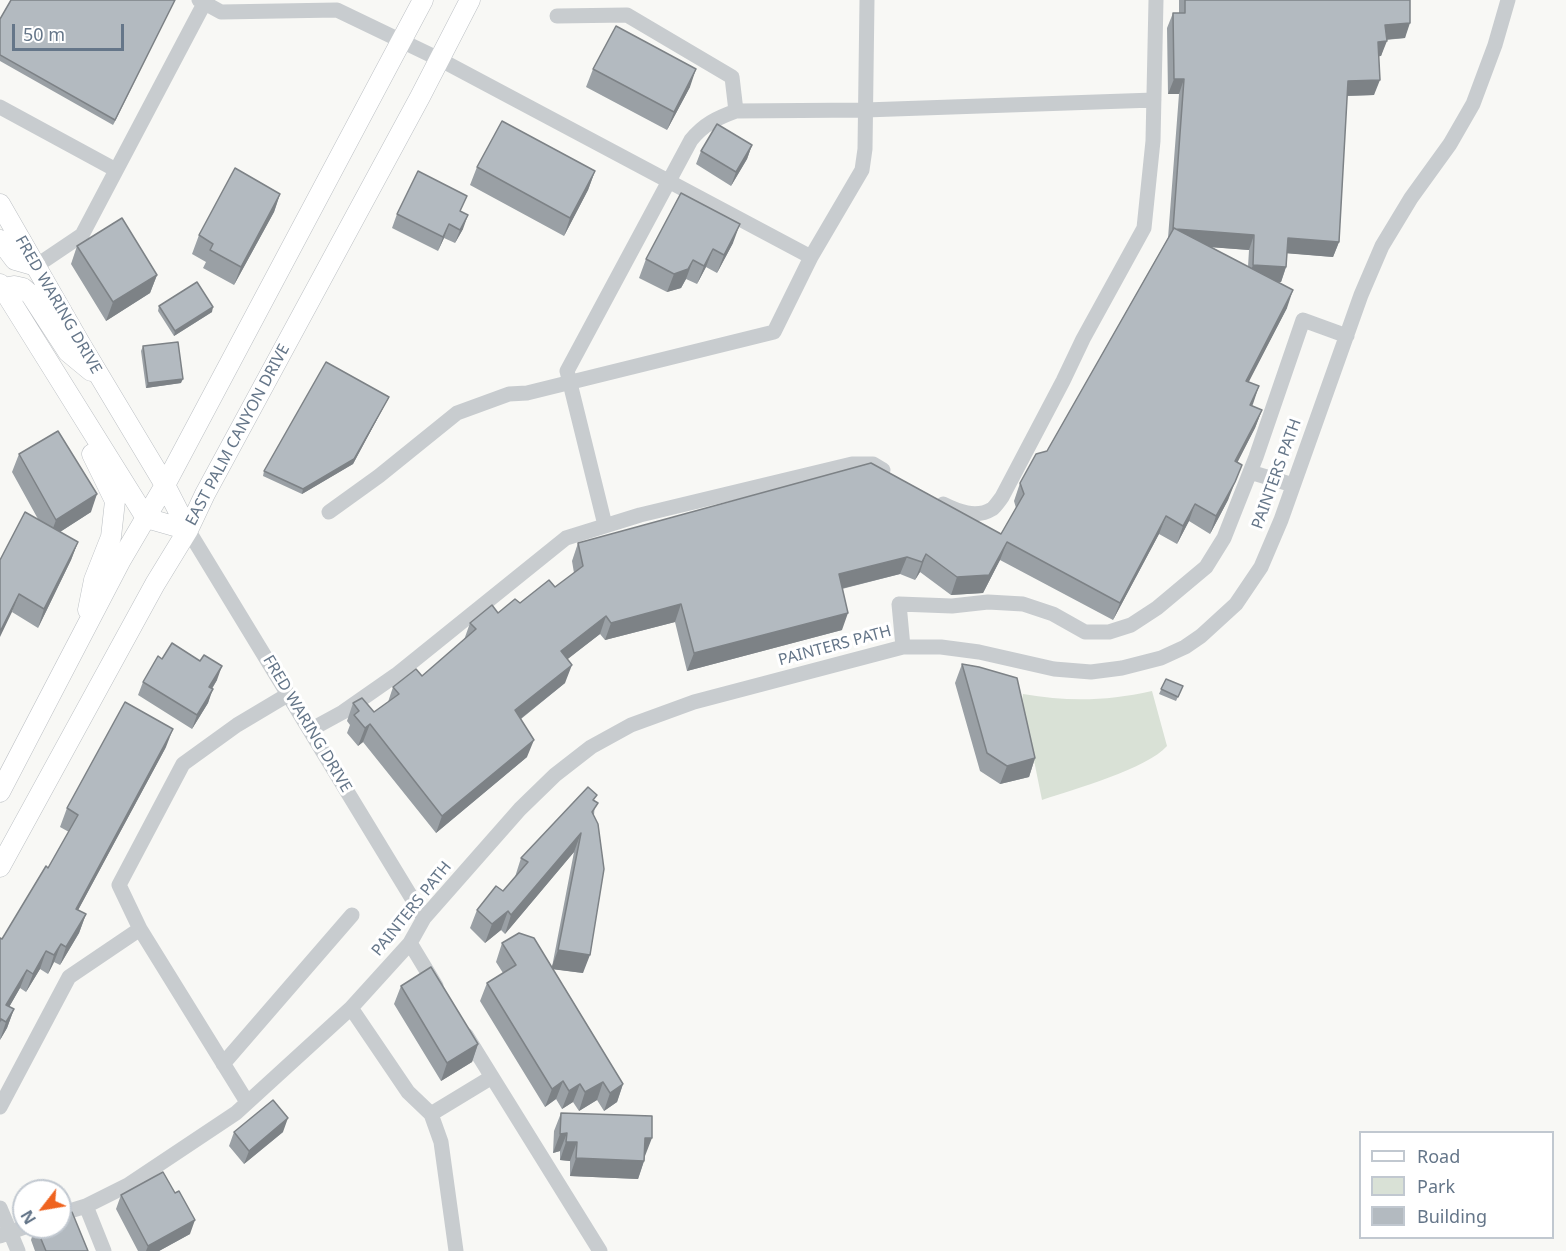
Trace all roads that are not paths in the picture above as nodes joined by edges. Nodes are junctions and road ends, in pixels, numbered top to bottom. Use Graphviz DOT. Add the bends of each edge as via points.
graph roads {
  1 [pos="423,0"];
  2 [pos="470,0"];
  3 [pos="867,0"];
  4 [pos="1156,0"];
  5 [pos="1508,0"];
  6 [pos="203,1"];
  7 [pos="557,16"];
  8 [pos="402,41"];
  9 [pos="439,59"];
  10 [pos="1154,100"];
  11 [pos="0,107"];
  12 [pos="865,110"];
  13 [pos="736,111"];
  14 [pos="116,170"];
  15 [pos="669,182"];
  16 [pos="0,204"];
  17 [pos="0,240"];
  18 [pos="811,257"];
  19 [pos="36,266"];
  20 [pos="1,288"];
  21 [pos="1347,336"];
  22 [pos="101,378"];
  23 [pos="570,383"];
  24 [pos="69,396"];
  25 [pos="1250,472"];
  26 [pos="893,476"];
  27 [pos="165,485"];
  28 [pos="1293,485"];
  29 [pos="933,498"];
  30 [pos="329,512"];
  31 [pos="146,518"];
  32 [pos="605,525"];
  33 [pos="188,531"];
  34 [pos="84,632"];
  35 [pos="903,647"];
  36 [pos="289,694"];
  37 [pos="310,730"];
  38 [pos="0,792"];
  39 [pos="0,867"];
  40 [pos="352,915"];
  41 [pos="424,918"];
  42 [pos="140,929"];
  43 [pos="410,943"];
  44 [pos="447,1003"];
  45 [pos="351,1008"];
  46 [pos="458,1022"];
  47 [pos="223,1064"];
  48 [pos="492,1077"];
  49 [pos="247,1102"];
  50 [pos="0,1107"];
  51 [pos="431,1114"];
  52 [pos="86,1206"];
  53 [pos="0,1208"];
  54 [pos="72,1210"];
  55 [pos="4,1234"];
  56 [pos="18,1251"];
  57 [pos="104,1251"];
  58 [pos="456,1251"];
  59 [pos="600,1251"];
  1 -- 8 [label="main road"];
  2 -- 9 [label="main road, EAST PALM CANYON DRIVE"];
  3 -- 12 [label="street"];
  4 -- 10 [label="street"];
  5 -- 21 [label="street, PAINTERS PATH" via="1473,104 1382,246"];
  6 -- 8 [label="street" via="221,12 337,10"];
  6 -- 14 [label="street"];
  7 -- 13 [label="street" via="627,15 732,77"];
  8 -- 9 [label="street"];
  8 -- 27 [label="main road"];
  9 -- 15 [label="street"];
  9 -- 33 [label="main road, EAST PALM CANYON DRIVE"];
  10 -- 12 [label="street"];
  10 -- 29 [label="street" via="1144,228 1002,498 992,509 973,513 953,509"];
  11 -- 14 [label="street"];
  12 -- 13 [label="street"];
  12 -- 18 [label="street" via="862,170"];
  13 -- 15 [label="street" via="701,128"];
  14 -- 19 [label="street" via="82,235"];
  15 -- 18 [label="street"];
  15 -- 23 [label="street" via="567,371"];
  16 -- 19 [label="main road, FRED WARING DRIVE"];
  17 -- 19 [label="main road" via="15,260"];
  18 -- 23 [label="street" via="774,332"];
  19 -- 22 [label="main road, FRED WARING DRIVE"];
  20 -- 22 [label="main road" via="23,288 31,295 68,352"];
  20 -- 24 [label="main road"];
  21 -- 25 [label="street" via="1303,320"];
  21 -- 28 [label="street, PAINTERS PATH"];
  22 -- 27 [label="main road, FRED WARING DRIVE"];
  23 -- 30 [label="street" via="509,394 457,413"];
  23 -- 32 [label="street"];
  24 -- 31 [label="main road"];
  24 -- 34 [label="main road" via="81,433 115,501 111,537 94,580"];
  25 -- 28 [label="street"];
  25 -- 35 [label="street" via="1224,538 1206,567 1131,626 1109,632 1085,632 1053,614 1023,604 899,604"];
  26 -- 32 [label="street" via="873,464 852,464"];
  27 -- 31 [label="main road"];
  27 -- 33 [label="main road, FRED WARING DRIVE"];
  28 -- 35 [label="street, PAINTERS PATH" via="1260,567 1236,604 1201,636 1161,658 1122,669 1091,672 1054,669 979,652"];
  31 -- 33 [label="main road"];
  31 -- 34 [label="main road"];
  32 -- 37 [label="street" via="566,538 396,675"];
  33 -- 36 [label="street, FRED WARING DRIVE"];
  33 -- 39 [label="main road, EAST PALM CANYON DRIVE"];
  34 -- 38 [label="main road"];
  35 -- 41 [label="street, PAINTERS PATH" via="694,702 621,730 555,775"];
  36 -- 37 [label="street, FRED WARING DRIVE"];
  36 -- 42 [label="street" via="183,764 119,885"];
  37 -- 41 [label="street, FRED WARING DRIVE"];
  40 -- 47 [label="street"];
  41 -- 43 [label="street, PAINTERS PATH"];
  42 -- 47 [label="street"];
  42 -- 50 [label="street" via="69,977"];
  43 -- 44 [label="street"];
  43 -- 45 [label="street, PAINTERS PATH"];
  45 -- 49 [label="street, PAINTERS PATH"];
  45 -- 51 [label="street" via="408,1092"];
  46 -- 48 [label="street"];
  47 -- 49 [label="street"];
  48 -- 51 [label="street"];
  48 -- 59 [label="street"];
  49 -- 52 [label="street, PAINTERS PATH" via="128,1185"];
  51 -- 58 [label="street" via="441,1142"];
  52 -- 54 [label="street, PAINTERS PATH"];
  52 -- 57 [label="street"];
  53 -- 55 [label="street"];
  55 -- 56 [label="street"];
}
